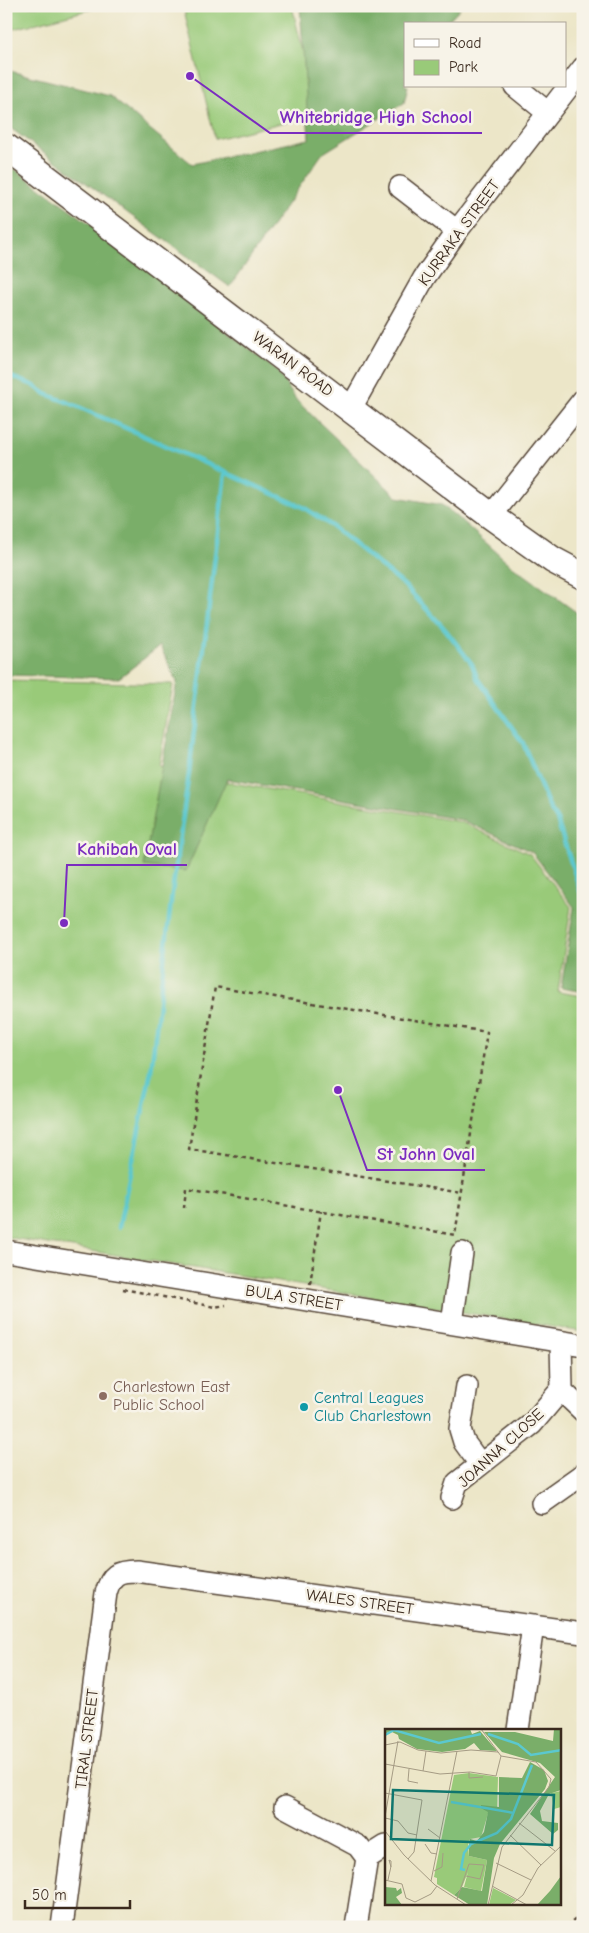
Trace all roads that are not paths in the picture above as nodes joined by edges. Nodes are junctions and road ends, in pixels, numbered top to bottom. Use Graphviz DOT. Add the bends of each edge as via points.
graph roads {
  1 [pos="583,68"];
  2 [pos="517,88"];
  3 [pos="548,113"];
  4 [pos="6,147"];
  5 [pos="400,187"];
  6 [pos="457,231"];
  7 [pos="583,400"];
  8 [pos="351,408"];
  9 [pos="490,516"];
  10 [pos="583,576"];
  11 [pos="6,1251"];
  12 [pos="462,1253"];
  13 [pos="452,1323"];
  14 [pos="562,1342"];
  15 [pos="583,1345"];
  16 [pos="467,1386"];
  17 [pos="560,1390"];
  18 [pos="583,1411"];
  19 [pos="480,1464"];
  20 [pos="583,1474"];
  21 [pos="452,1498"];
  22 [pos="542,1503"];
  23 [pos="136,1571"];
  24 [pos="534,1626"];
  25 [pos="583,1633"];
  26 [pos="518,1729"];
  27 [pos="285,1807"];
  28 [pos="385,1847"];
  29 [pos="367,1858"];
  30 [pos="62,1927"];
  31 [pos="356,1927"];
  1 -- 3 [label="street, KURRAKA STREET"];
  2 -- 3 [label="street"];
  3 -- 6 [label="street, KURRAKA STREET"];
  4 -- 8 [label="main road, WARAN ROAD"];
  5 -- 6 [label="street"];
  6 -- 8 [label="street, KURRAKA STREET" via="424,278"];
  7 -- 9 [label="street"];
  8 -- 9 [label="main road, WARAN ROAD"];
  9 -- 10 [label="main road, WARAN ROAD" via="553,560"];
  11 -- 13 [label="street, BULA STREET"];
  12 -- 13 [label="street"];
  13 -- 14 [label="street, BULA STREET"];
  14 -- 15 [label="street, BULA STREET"];
  14 -- 17 [label="street"];
  16 -- 19 [label="street" via="460,1430 464,1442"];
  17 -- 18 [label="street"];
  17 -- 19 [label="street, JOANNA CLOSE" via="532,1424"];
  19 -- 21 [label="street, JOANNA CLOSE" via="457,1483"];
  20 -- 22 [label="street"];
  23 -- 24 [label="street, WALES STREET"];
  23 -- 30 [label="street, TIRAL STREET" via="116,1574 106,1593"];
  24 -- 25 [label="street, WALES STREET"];
  24 -- 26 [label="street"];
  27 -- 29 [label="street" via="358,1846"];
  28 -- 29 [label="street"];
  29 -- 31 [label="street"];
}
